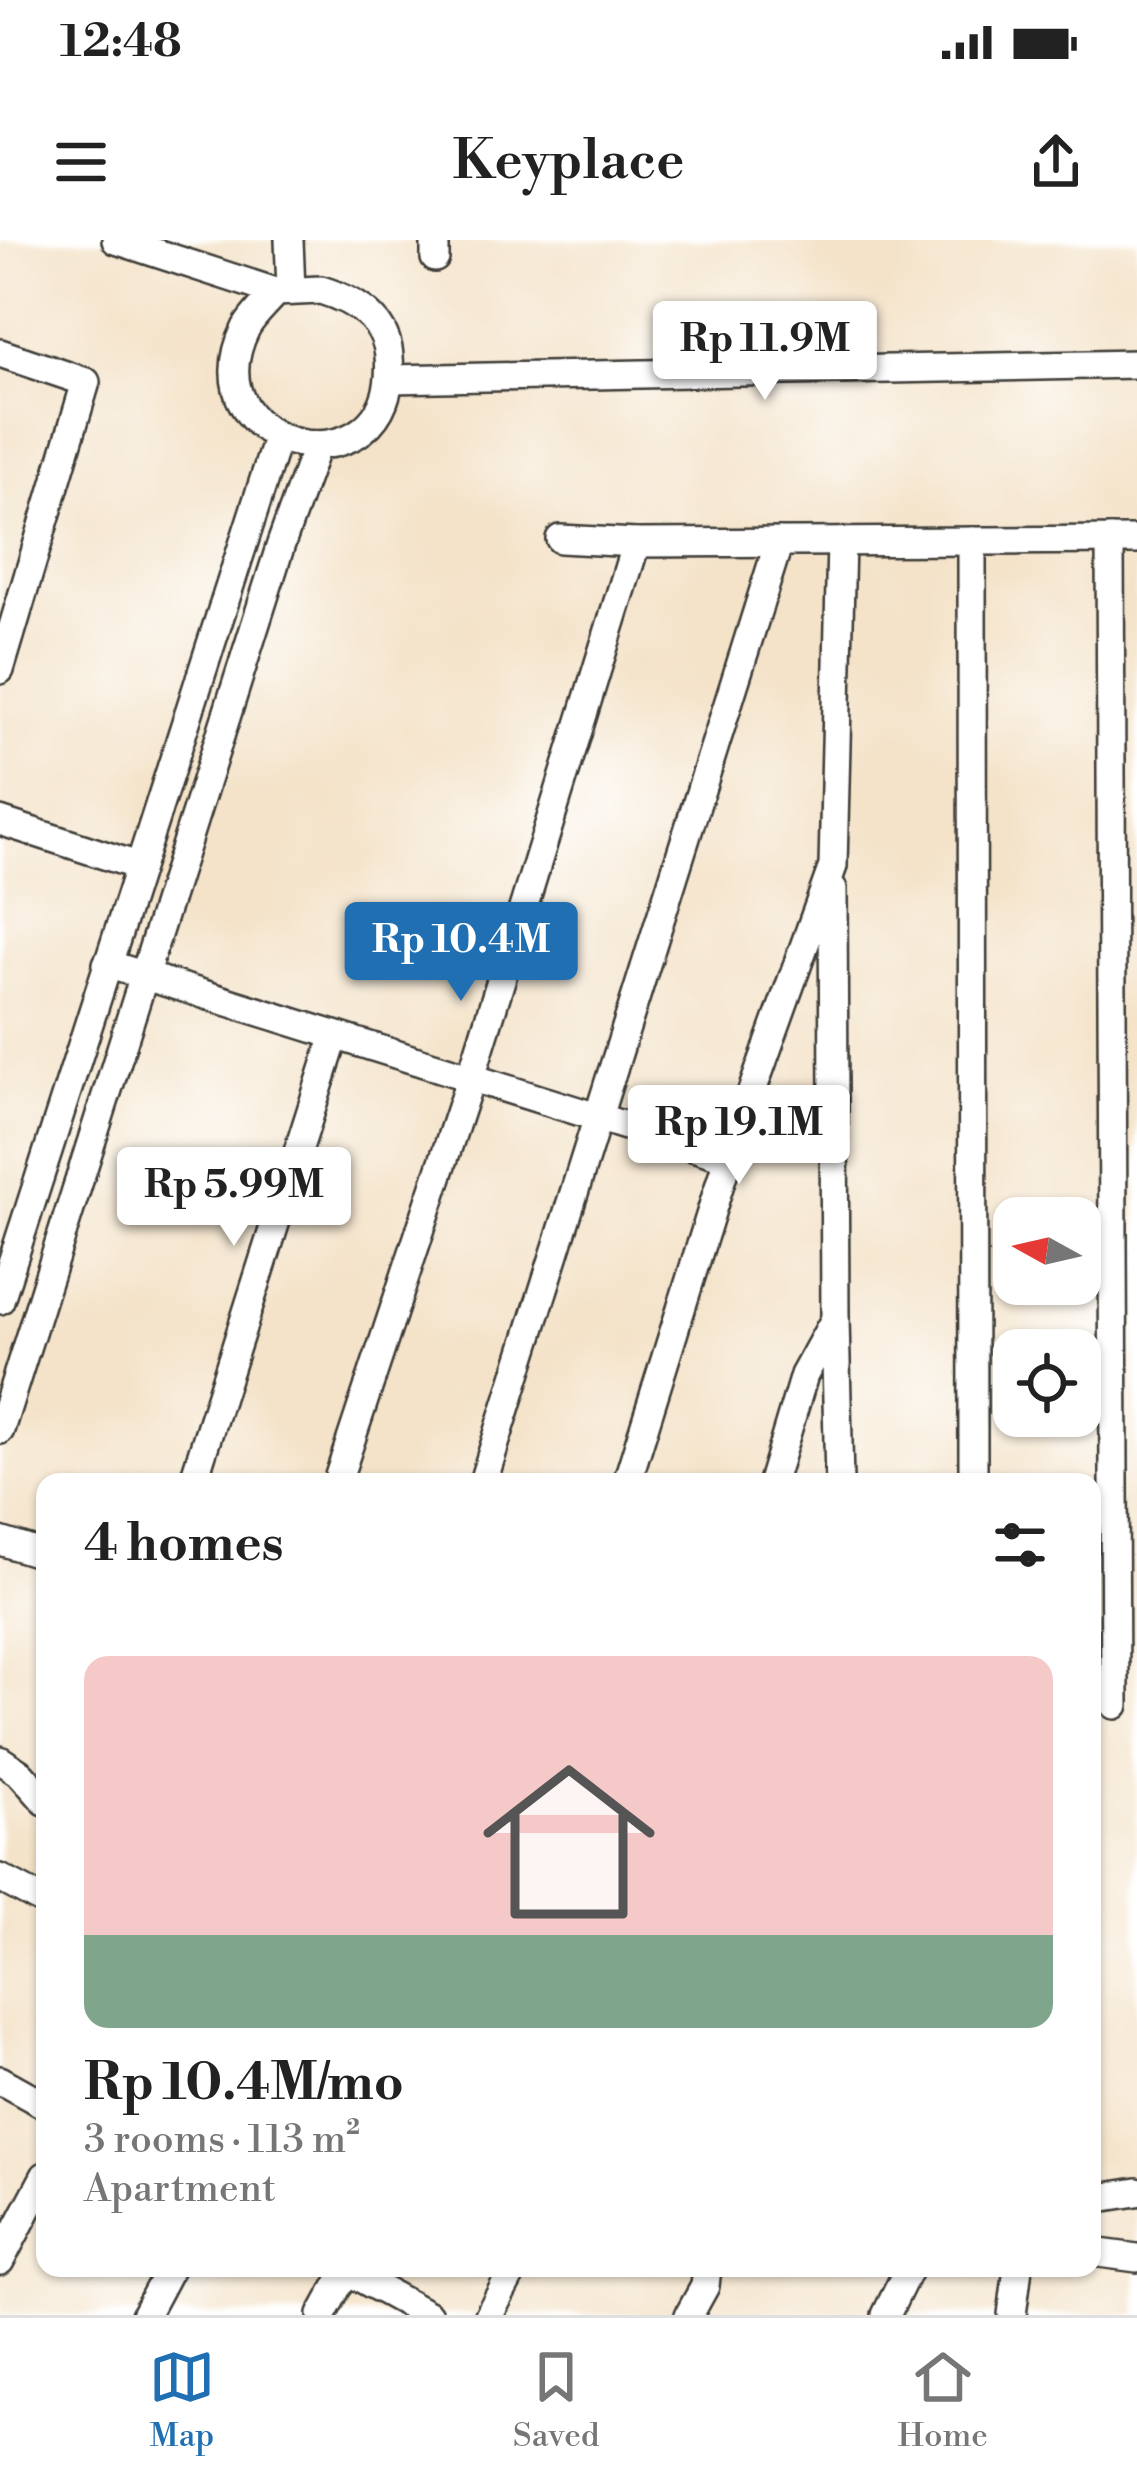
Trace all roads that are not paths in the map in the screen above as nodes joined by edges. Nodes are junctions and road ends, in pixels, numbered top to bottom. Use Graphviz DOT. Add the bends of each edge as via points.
graph roads {
  1 [pos="116,240"];
  2 [pos="290,240"];
  3 [pos="284,291"];
  4 [pos="0,353"];
  5 [pos="1137,364"];
  6 [pos="391,379"];
  7 [pos="277,439"];
  8 [pos="316,447"];
  9 [pos="560,538"];
  10 [pos="1124,540"];
  11 [pos="972,541"];
  12 [pos="778,542"];
  13 [pos="841,542"];
  14 [pos="636,543"];
  15 [pos="0,670"];
  16 [pos="0,821"];
  17 [pos="139,866"];
  18 [pos="832,866"];
  19 [pos="106,964"];
  20 [pos="143,975"];
  21 [pos="335,1035"];
  22 [pos="471,1077"];
  23 [pos="599,1118"];
  24 [pos="728,1158"];
  25 [pos="0,1300"];
  26 [pos="836,1319"];
  27 [pos="0,1430"];
  28 [pos="197,1473"];
  29 [pos="340,1473"];
  30 [pos="486,1473"];
  31 [pos="630,1473"];
  32 [pos="775,1473"];
  33 [pos="839,1473"];
  34 [pos="973,1473"];
  35 [pos="0,1541"];
  36 [pos="36,1552"];
  37 [pos="1115,1702"];
  38 [pos="0,1760"];
  39 [pos="36,1791"];
  40 [pos="0,1878"];
  41 [pos="36,1897"];
  42 [pos="0,2080"];
  43 [pos="36,2100"];
  44 [pos="1137,2192"];
  45 [pos="36,2193"];
  46 [pos="1101,2198"];
  47 [pos="1101,2253"];
  48 [pos="1137,2258"];
  49 [pos="0,2260"];
  50 [pos="165,2277"];
  51 [pos="340,2277"];
  52 [pos="359,2277"];
  53 [pos="509,2277"];
  54 [pos="706,2277"];
  55 [pos="905,2277"];
  56 [pos="1017,2277"];
  57 [pos="145,2315"];
  58 [pos="322,2315"];
  59 [pos="428,2315"];
  60 [pos="489,2315"];
  61 [pos="689,2315"];
  62 [pos="886,2315"];
  63 [pos="1012,2315"];
  1 -- 3 [label="street"];
  2 -- 3 [label="street"];
  3 -- 6 [label="street" via="351,299 389,347"];
  3 -- 7 [label="street" via="247,327 235,368 246,410"];
  4 -- 15 [label="street" via="86,382"];
  5 -- 6 [label="street"];
  6 -- 8 [label="street" via="378,413 351,438"];
  7 -- 8 [label="street"];
  7 -- 17 [label="street"];
  8 -- 20 [label="street"];
  9 -- 14 [label="street"];
  10 -- 11 [label="street"];
  10 -- 37 [label="street"];
  11 -- 13 [label="street"];
  11 -- 34 [label="street"];
  12 -- 13 [label="street"];
  12 -- 14 [label="street"];
  12 -- 23 [label="street"];
  13 -- 18 [label="street"];
  14 -- 22 [label="street"];
  16 -- 17 [label="street"];
  17 -- 19 [label="street"];
  18 -- 24 [label="street"];
  18 -- 26 [label="street"];
  19 -- 20 [label="street"];
  19 -- 25 [label="street"];
  20 -- 21 [label="street"];
  20 -- 27 [label="street"];
  21 -- 22 [label="street"];
  21 -- 28 [label="street"];
  22 -- 23 [label="street"];
  22 -- 29 [label="street"];
  23 -- 24 [label="street"];
  23 -- 30 [label="street"];
  24 -- 31 [label="street"];
  26 -- 32 [label="street" via="804,1375"];
  26 -- 33 [label="street"];
  35 -- 36 [label="street"];
  38 -- 39 [label="street"];
  40 -- 41 [label="street"];
  42 -- 43 [label="street"];
  44 -- 46 [label="street"];
  45 -- 49 [label="street"];
  47 -- 48 [label="street"];
  50 -- 57 [label="street"];
  51 -- 58 [label="street"];
  52 -- 59 [label="street"];
  53 -- 60 [label="street"];
  54 -- 61 [label="street"];
  55 -- 62 [label="street"];
  56 -- 63 [label="street"];
}
